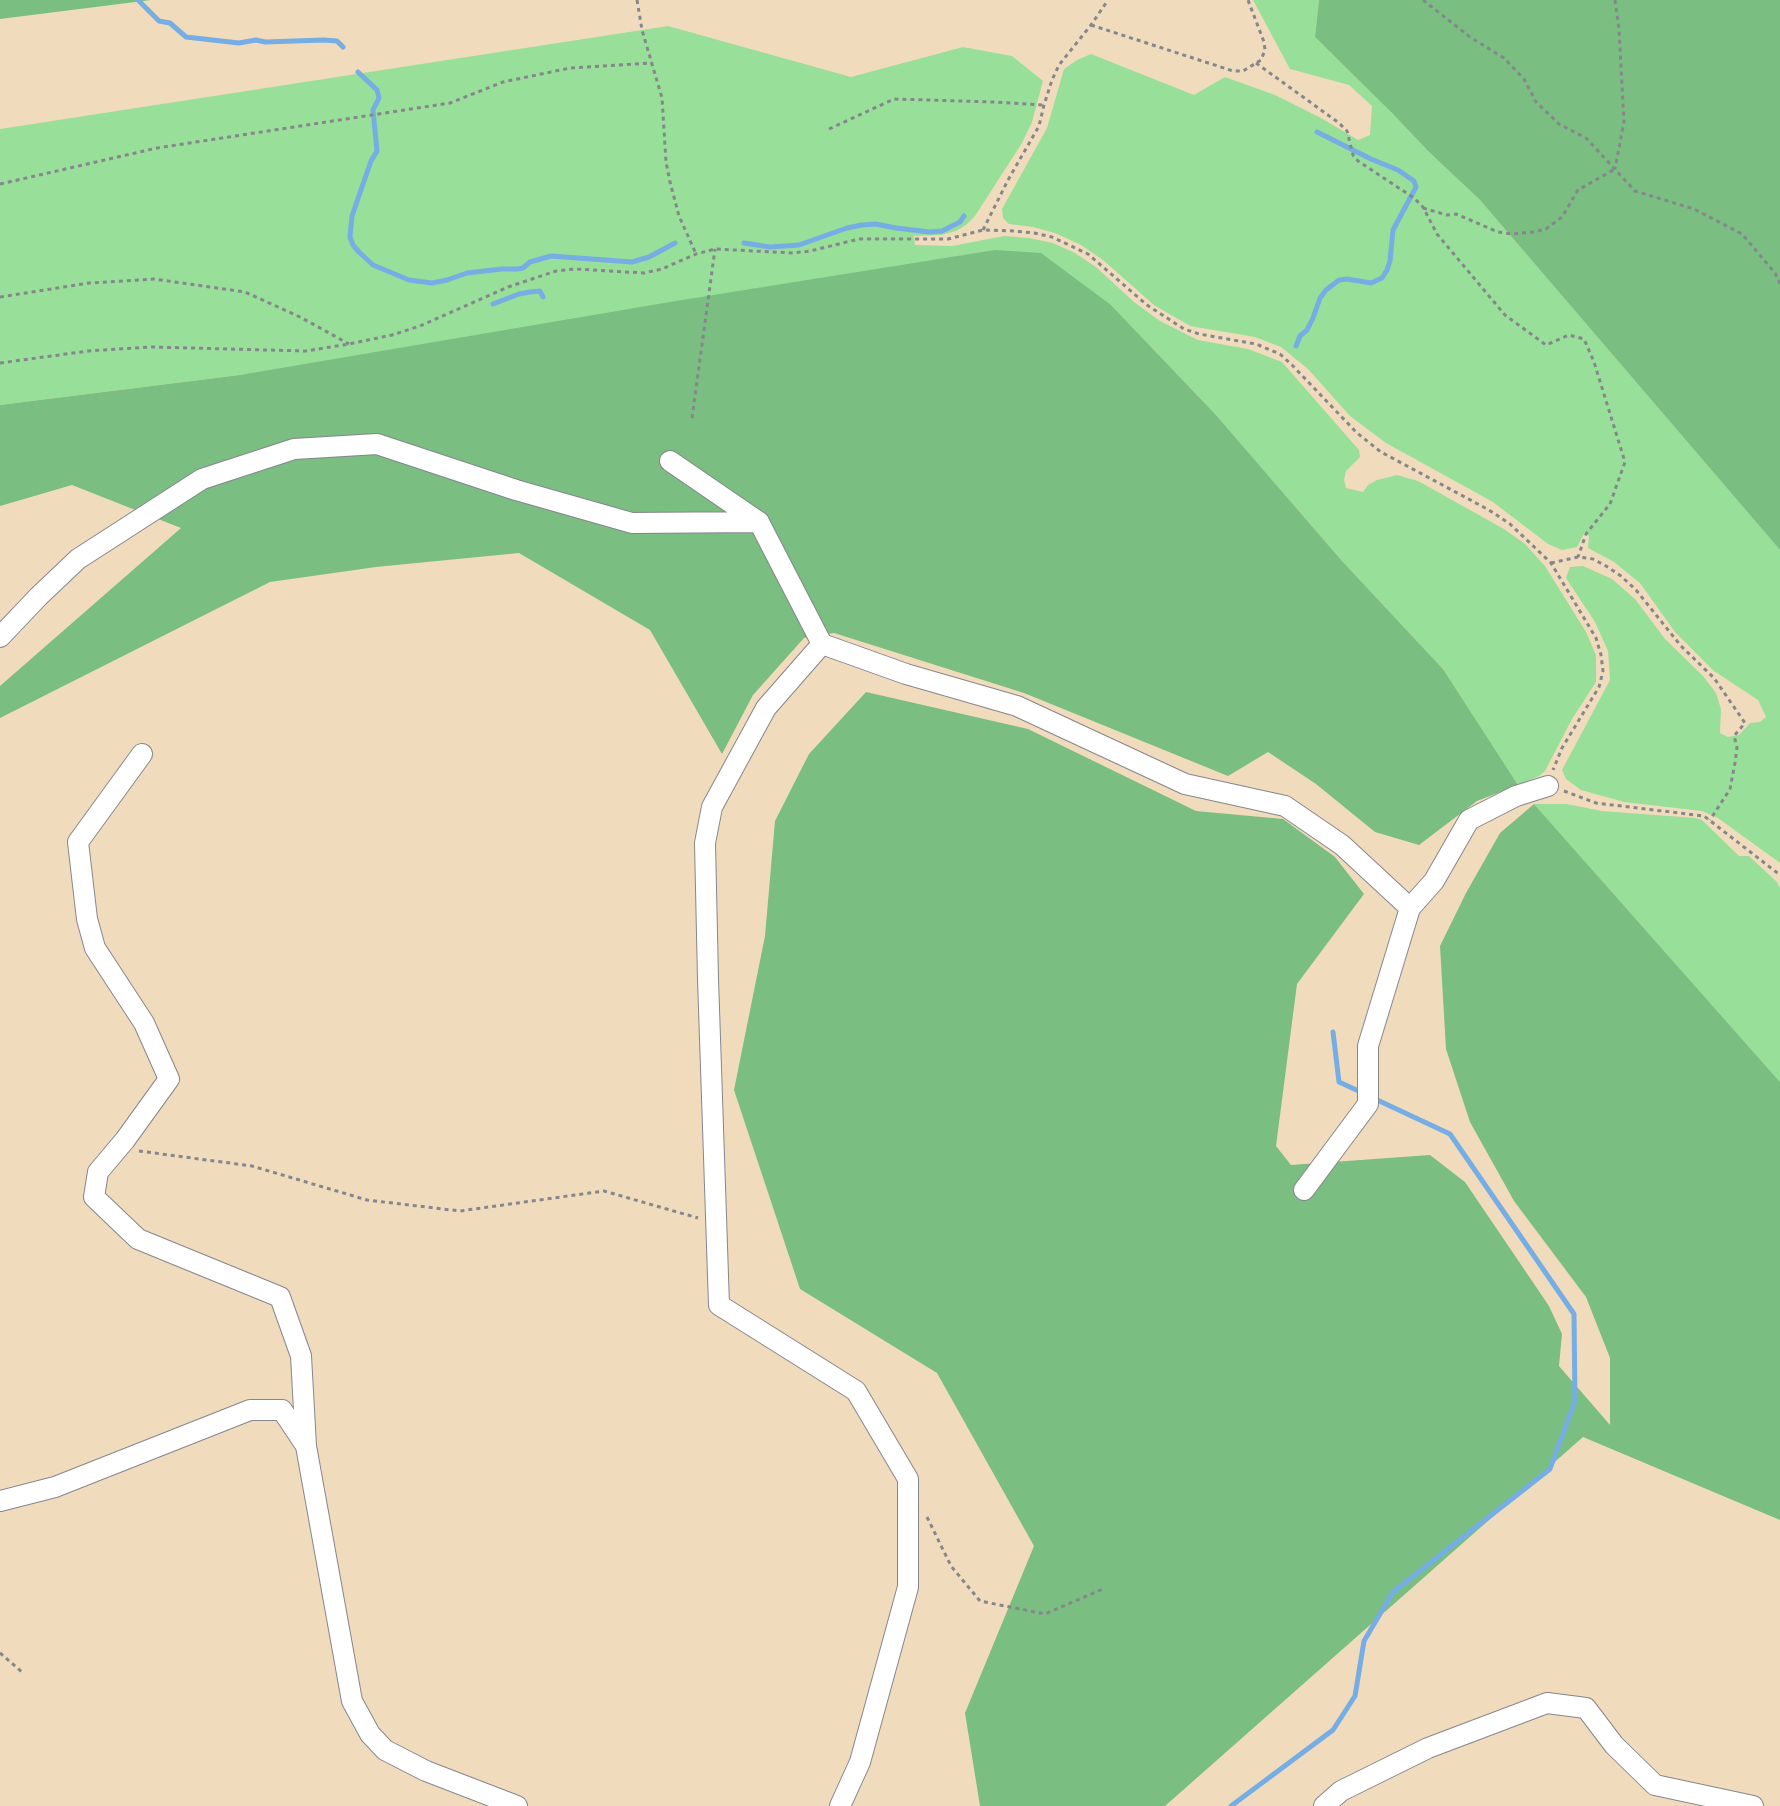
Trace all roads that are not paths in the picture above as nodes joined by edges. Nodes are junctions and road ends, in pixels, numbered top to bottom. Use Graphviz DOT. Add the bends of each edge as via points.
graph roads {
  1 [pos="670,460"];
  2 [pos="759,522"];
  3 [pos="0,637"];
  4 [pos="822,644"];
  5 [pos="142,754"];
  6 [pos="1548,786"];
  7 [pos="1410,908"];
  8 [pos="1304,1190"];
  9 [pos="306,1446"];
  10 [pos="0,1501"];
  11 [pos="517,1806"];
  12 [pos="840,1806"];
  13 [pos="1324,1806"];
  14 [pos="1753,1806"];
  1 -- 2 [label="lane"];
  2 -- 3 [label="lane" via="632,522 516,490 377,444 294,449 202,479 78,559"];
  2 -- 4 [label="lane"];
  4 -- 7 [label="lane" via="906,674 1017,706 1185,784 1285,806 1342,845"];
  4 -- 12 [label="lane" via="766,708 712,807 705,844 719,1305 856,1391 908,1479 908,1587 860,1762"];
  5 -- 9 [label="lane" via="78,842 87,918 95,948 144,1023 169,1079 98,1172 94,1197 138,1239 280,1297 301,1356"];
  6 -- 7 [label="lane" via="1516,796 1469,820 1434,882"];
  7 -- 8 [label="lane" via="1368,1046 1368,1104"];
  9 -- 10 [label="lane" via="282,1410 250,1410 55,1487"];
  9 -- 11 [label="lane" via="352,1701 370,1734 385,1750 426,1771"];
  13 -- 14 [label="lane" via="1341,1791 1428,1748 1547,1703 1586,1708 1614,1745 1654,1785"];
}
